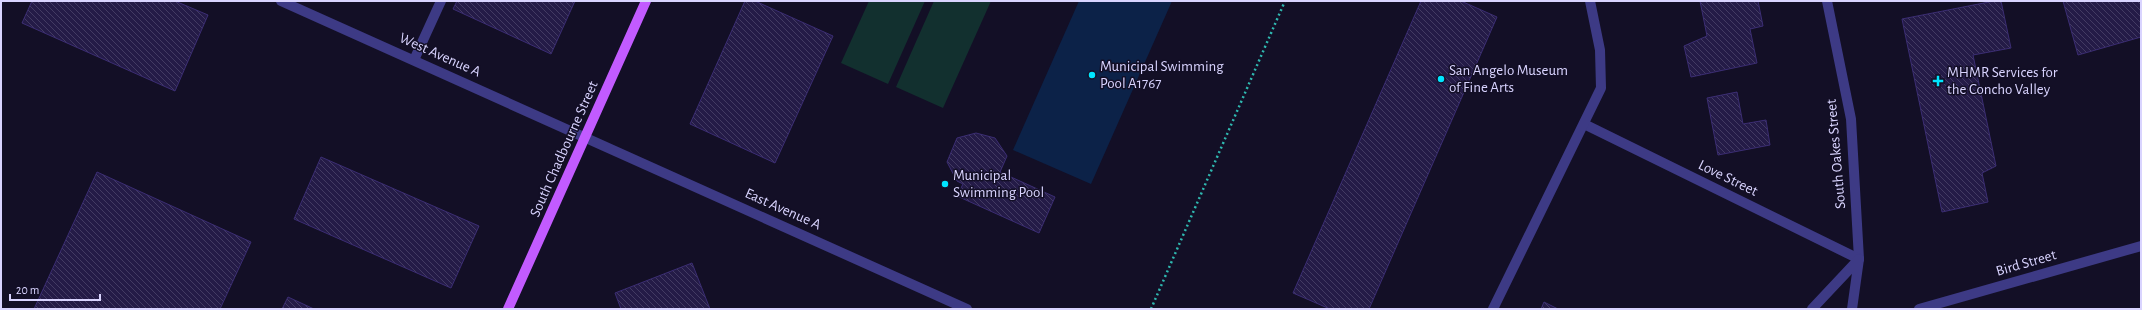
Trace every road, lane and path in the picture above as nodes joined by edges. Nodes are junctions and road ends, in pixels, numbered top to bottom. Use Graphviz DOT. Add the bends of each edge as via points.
graph roads {
  1 [pos="281,1"];
  2 [pos="441,1"];
  3 [pos="646,1"];
  4 [pos="1285,1"];
  5 [pos="1590,1"];
  6 [pos="1827,1"];
  7 [pos="414,60"];
  8 [pos="1584,124"];
  9 [pos="586,137"];
  10 [pos="2141,246"];
  11 [pos="1859,259"];
  12 [pos="508,309"];
  13 [pos="967,309"];
  14 [pos="1151,309"];
  15 [pos="1493,309"];
  16 [pos="1812,309"];
  17 [pos="1852,309"];
  18 [pos="1919,309"];
  1 -- 7 [label="street, West Avenue A"];
  2 -- 7 [label="street"];
  3 -- 9 [label="main road, South Chadbourne Street"];
  4 -- 14 [label="path"];
  5 -- 8 [label="street" via="1600,50 1601,88"];
  6 -- 11 [label="street, South Oakes Street" via="1851,119"];
  7 -- 9 [label="street, West Avenue A"];
  8 -- 11 [label="street, Love Street"];
  8 -- 15 [label="street"];
  9 -- 12 [label="main road, South Chadbourne Street"];
  9 -- 13 [label="street, East Avenue A"];
  10 -- 18 [label="street, Bird Street"];
  11 -- 16 [label="street"];
  11 -- 17 [label="street, South Oakes Street"];
}
